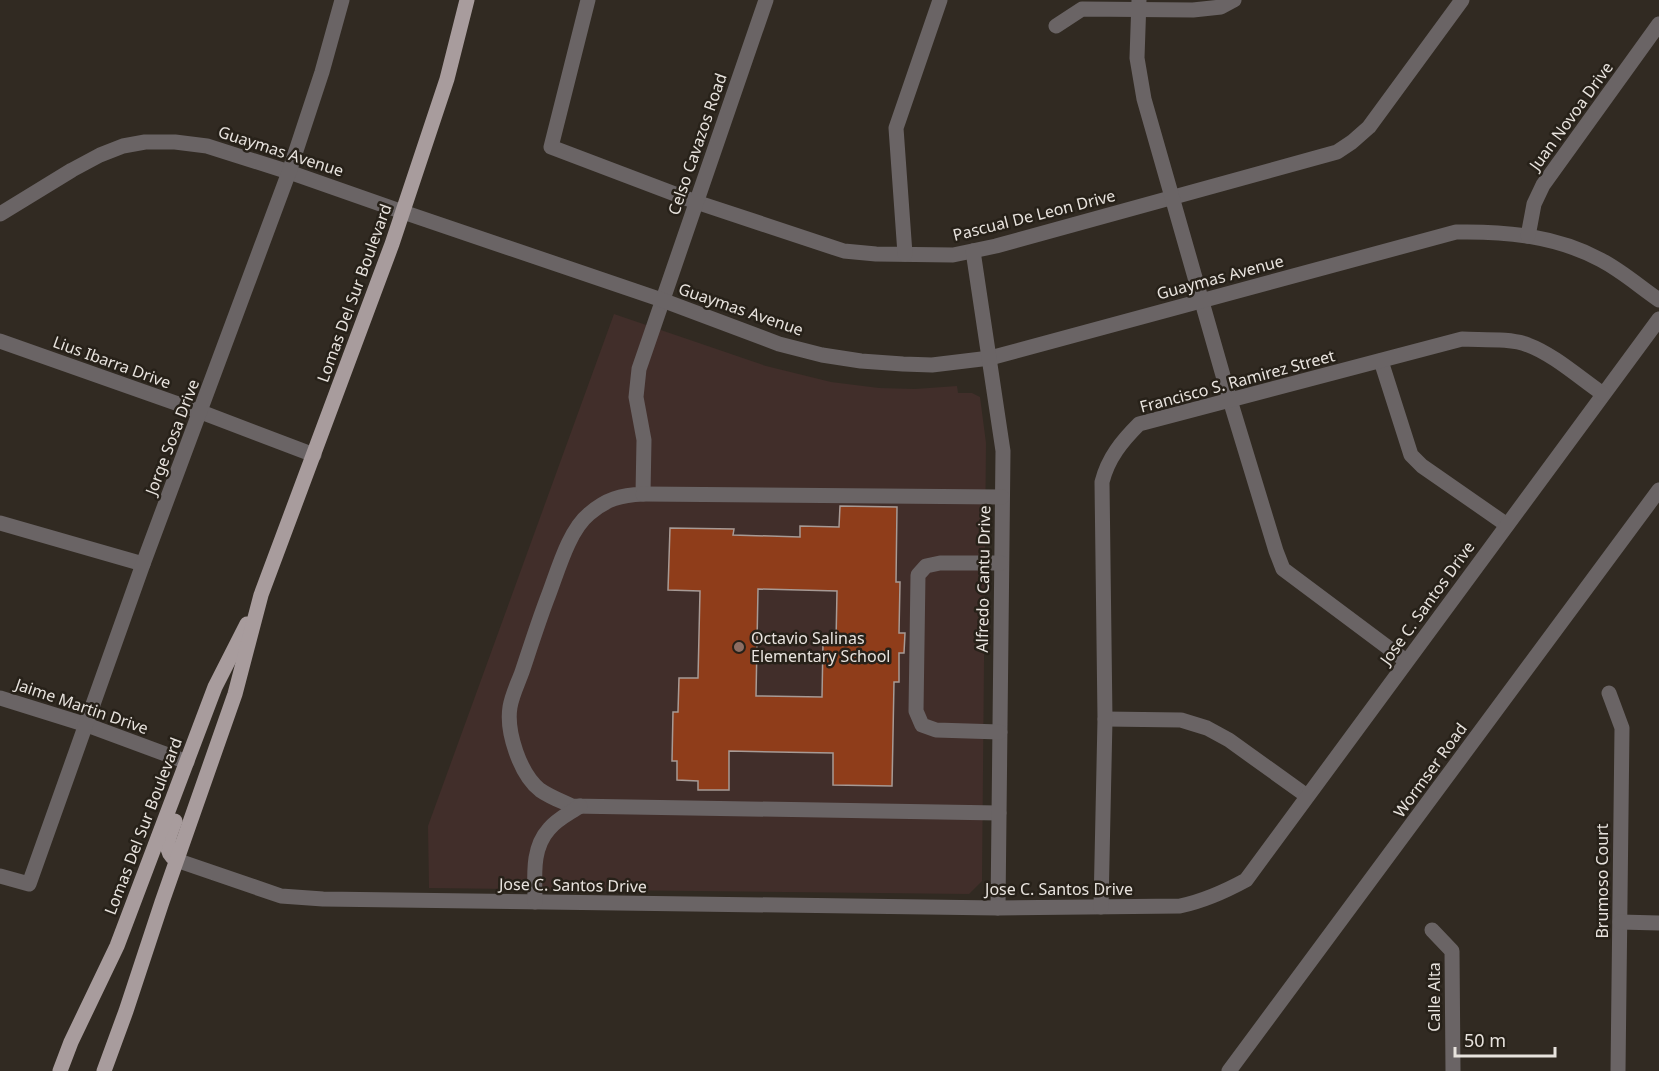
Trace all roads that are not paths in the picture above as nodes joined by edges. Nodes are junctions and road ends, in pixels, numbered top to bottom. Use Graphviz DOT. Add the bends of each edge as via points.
graph roads {
  1 [pos="342,0"];
  2 [pos="467,0"];
  3 [pos="588,0"];
  4 [pos="766,0"];
  5 [pos="940,0"];
  6 [pos="1234,0"];
  7 [pos="1462,0"];
  8 [pos="1139,5"];
  9 [pos="1659,24"];
  10 [pos="1056,26"];
  11 [pos="289,172"];
  12 [pos="1172,198"];
  13 [pos="696,202"];
  14 [pos="403,212"];
  15 [pos="0,214"];
  16 [pos="1528,236"];
  17 [pos="973,251"];
  18 [pos="905,254"];
  19 [pos="662,300"];
  20 [pos="1201,300"];
  21 [pos="1659,300"];
  22 [pos="1659,319"];
  23 [pos="0,340"];
  24 [pos="990,358"];
  25 [pos="1381,360"];
  26 [pos="1603,394"];
  27 [pos="1230,400"];
  28 [pos="201,412"];
  29 [pos="314,455"];
  30 [pos="1659,490"];
  31 [pos="643,494"];
  32 [pos="1002,496"];
  33 [pos="0,523"];
  34 [pos="1507,525"];
  35 [pos="1001,563"];
  36 [pos="143,564"];
  37 [pos="261,595"];
  38 [pos="1406,661"];
  39 [pos="215,687"];
  40 [pos="1609,693"];
  41 [pos="0,698"];
  42 [pos="1105,719"];
  43 [pos="87,725"];
  44 [pos="1000,732"];
  45 [pos="187,762"];
  46 [pos="1307,796"];
  47 [pos="580,806"];
  48 [pos="999,813"];
  49 [pos="176,860"];
  50 [pos="0,876"];
  51 [pos="535,902"];
  52 [pos="1101,907"];
  53 [pos="998,908"];
  54 [pos="1620,922"];
  55 [pos="1659,922"];
  56 [pos="1432,930"];
  57 [pos="60,1071"];
  58 [pos="104,1071"];
  59 [pos="1229,1071"];
  60 [pos="1453,1071"];
  61 [pos="1618,1071"];
  1 -- 11 [label="street, Jorge Sosa Drive"];
  2 -- 14 [label="main road, Lomas Del Sur Boulevard" via="447,79"];
  3 -- 13 [label="street, Pascual De Leon Drive" via="551,147"];
  4 -- 13 [label="street, Celso Cavazos Road"];
  5 -- 18 [label="street" via="896,128"];
  6 -- 8 [label="street" via="1221,7 1193,10"];
  7 -- 12 [label="street, Pascual De Leon Drive" via="1369,127 1352,142 1337,152"];
  8 -- 10 [label="street" via="1082,9"];
  8 -- 12 [label="street" via="1137,58 1144,99"];
  9 -- 16 [label="street, Juan Novoa Drive" via="1543,185 1534,204"];
  11 -- 14 [label="street, Guaymas Avenue"];
  11 -- 15 [label="street, Guaymas Avenue" via="207,146 145,142 100,155"];
  11 -- 28 [label="street, Jorge Sosa Drive"];
  12 -- 17 [label="street, Pascual De Leon Drive"];
  12 -- 20 [label="street"];
  13 -- 18 [label="street, Pascual De Leon Drive" via="844,251"];
  13 -- 19 [label="street, Celso Cavazos Road"];
  14 -- 19 [label="street, Guaymas Avenue"];
  14 -- 29 [label="main road, Lomas Del Sur Boulevard"];
  16 -- 20 [label="street, Guaymas Avenue" via="1456,232"];
  16 -- 21 [label="street, Guaymas Avenue" via="1567,245 1602,260"];
  17 -- 18 [label="street, Pascual De Leon Drive" via="953,255"];
  17 -- 24 [label="street, Alfredo Cantu Drive"];
  19 -- 24 [label="street, Guaymas Avenue" via="779,344 822,355 932,365"];
  19 -- 31 [label="street, Celso Cavazos Road" via="636,382 644,440"];
  20 -- 24 [label="street, Guaymas Avenue"];
  20 -- 27 [label="street"];
  22 -- 26 [label="street, Jose C. Santos Drive"];
  23 -- 28 [label="street, Lius Ibarra Drive"];
  24 -- 32 [label="street, Alfredo Cantu Drive" via="1003,451"];
  25 -- 26 [label="street, Francisco S. Ramirez Street" via="1462,339 1526,344"];
  25 -- 27 [label="street, Francisco S. Ramirez Street"];
  25 -- 34 [label="street" via="1412,455"];
  26 -- 34 [label="street, Jose C. Santos Drive"];
  27 -- 38 [label="street" via="1283,569"];
  27 -- 42 [label="street, Francisco S. Ramirez Street" via="1139,424 1106,467 1102,482"];
  28 -- 29 [label="street, Lius Ibarra Drive"];
  28 -- 36 [label="street, Jorge Sosa Drive"];
  29 -- 37 [label="main road, Lomas Del Sur Boulevard"];
  30 -- 59 [label="street, Wormser Road"];
  31 -- 32 [label="street"];
  31 -- 47 [label="street" via="623,495 605,502 573,533 510,706 512,741 527,774 538,789 572,806"];
  32 -- 35 [label="street, Alfredo Cantu Drive"];
  33 -- 36 [label="street"];
  34 -- 38 [label="street, Jose C. Santos Drive"];
  35 -- 44 [label="street, Alfredo Cantu Drive"];
  35 -- 44 [label="street" via="940,563 926,567 918,575 916,711 922,725 936,730"];
  36 -- 43 [label="street, Jorge Sosa Drive"];
  37 -- 39 [label="main road, Lomas Del Sur Boulevard"];
  37 -- 49 [label="main road, Lomas Del Sur Boulevard" via="235,694"];
  38 -- 46 [label="street, Jose C. Santos Drive"];
  39 -- 45 [label="main road, Lomas Del Sur Boulevard"];
  39 -- 49 [label="main road" via="214,719 168,843 169,854"];
  40 -- 54 [label="street, Brumoso Court" via="1622,728"];
  41 -- 43 [label="street, Jaime Martin Drive"];
  42 -- 46 [label="street" via="1181,720 1207,728"];
  42 -- 52 [label="street, Francisco S. Ramirez Street"];
  43 -- 45 [label="street, Jaime Martin Drive"];
  43 -- 50 [label="street, Jorge Sosa Drive" via="29,884"];
  44 -- 48 [label="street, Alfredo Cantu Drive"];
  45 -- 57 [label="main road, Lomas Del Sur Boulevard" via="117,946"];
  46 -- 52 [label="street, Jose C. Santos Drive" via="1245,880 1220,894 1180,906"];
  47 -- 48 [label="street"];
  47 -- 51 [label="street" via="549,827 538,843"];
  48 -- 53 [label="street, Alfredo Cantu Drive"];
  49 -- 51 [label="street, Jose C. Santos Drive" via="281,896"];
  49 -- 58 [label="main road, Lomas Del Sur Boulevard"];
  51 -- 53 [label="street, Jose C. Santos Drive"];
  52 -- 53 [label="street, Jose C. Santos Drive"];
  54 -- 55 [label="street"];
  54 -- 61 [label="street, Brumoso Court"];
  56 -- 60 [label="street, Calle Alta" via="1452,951"];
}
